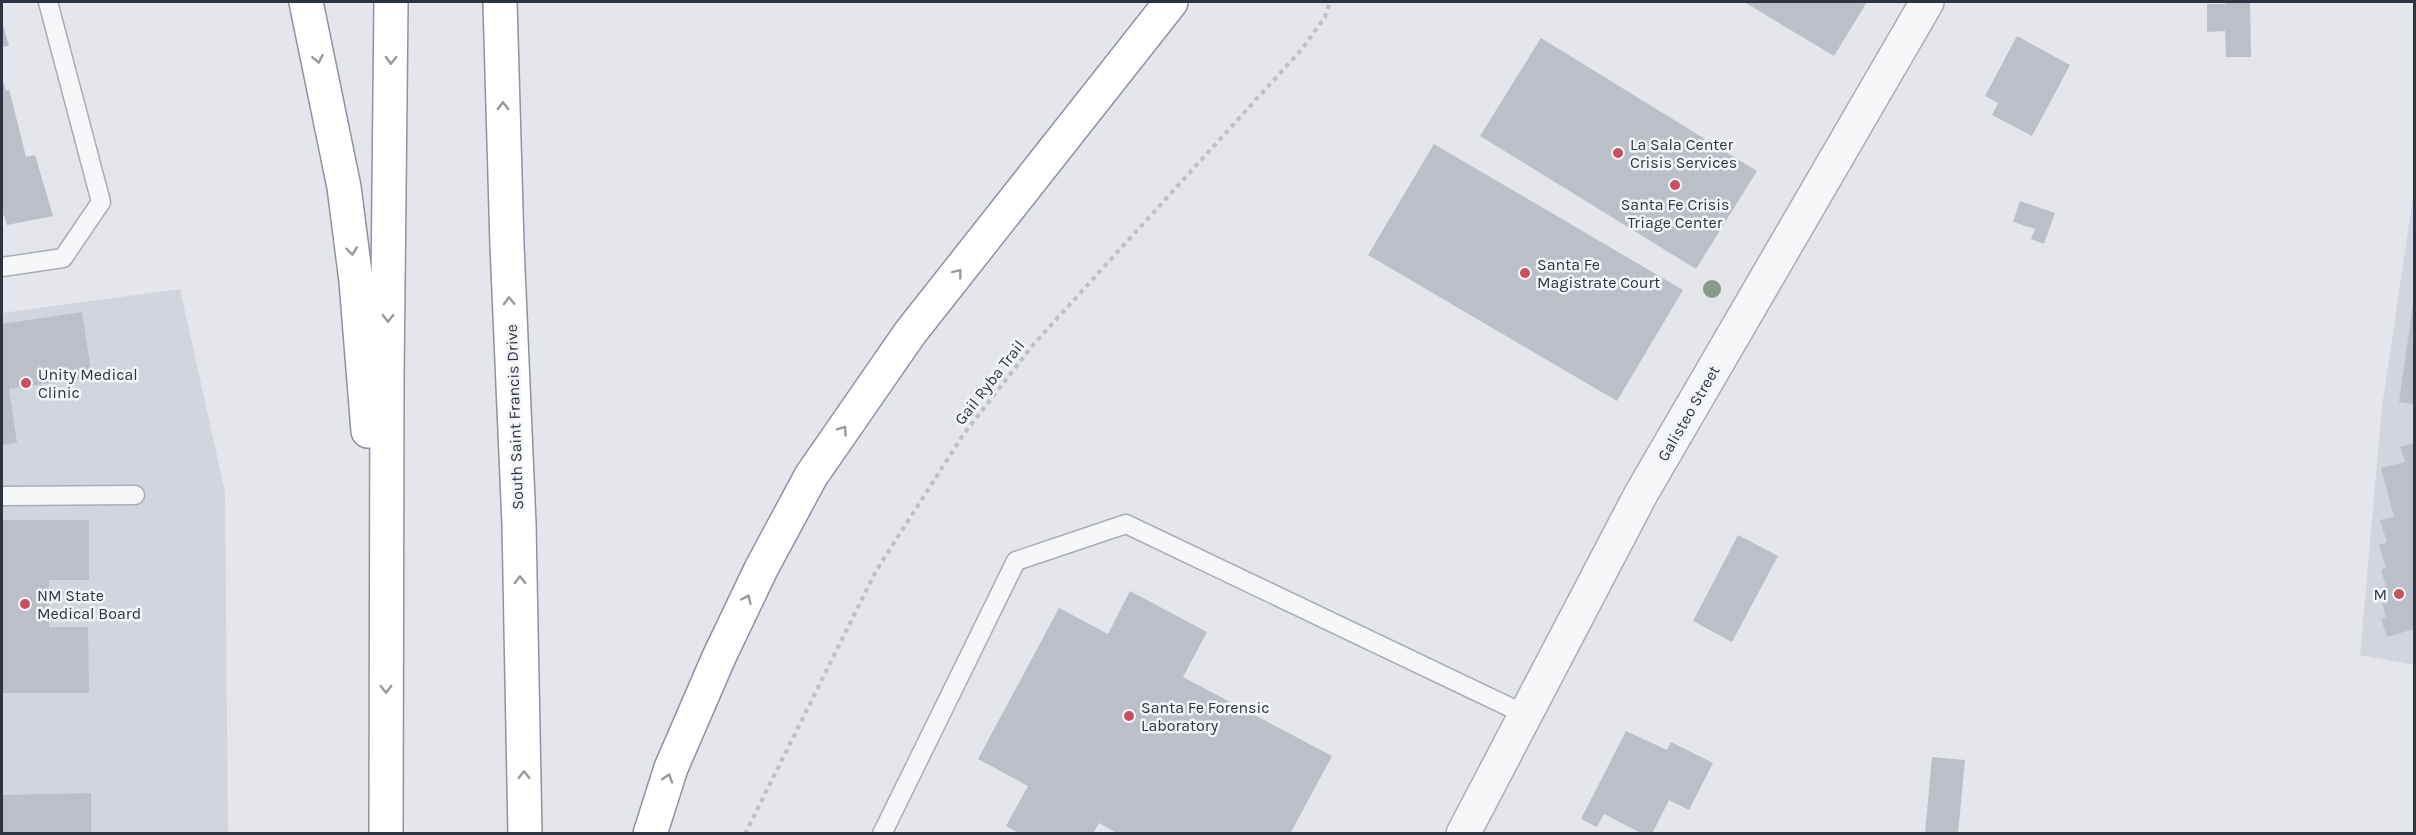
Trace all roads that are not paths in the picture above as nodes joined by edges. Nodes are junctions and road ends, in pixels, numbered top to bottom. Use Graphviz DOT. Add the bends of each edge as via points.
graph roads {
  1 [pos="48,2"];
  2 [pos="306,2"];
  3 [pos="391,2"];
  4 [pos="500,2"];
  5 [pos="1171,2"];
  6 [pos="1927,2"];
  7 [pos="2,267"];
  8 [pos="135,495"];
  9 [pos="2,496"];
  10 [pos="386,630"];
  11 [pos="1526,715"];
  12 [pos="386,834"];
  13 [pos="525,834"];
  14 [pos="650,834"];
  15 [pos="882,834"];
  16 [pos="1463,834"];
  1 -- 7 [label="lane" via="101,202 63,258"];
  2 -- 10 [label="highway, one-way" via="344,187 356,281"];
  3 -- 10 [label="highway, one-way"];
  13 -- 4 [label="highway, South Saint Francis Drive, one-way" via="519,524"];
  14 -- 5 [label="highway, one-way" via="671,768 719,657 811,476 910,333"];
  6 -- 11 [label="street, Galisteo Street" via="1641,494"];
  8 -- 9 [label="lane"];
  10 -- 12 [label="highway, one-way"];
  11 -- 15 [label="lane" via="1126,524 1016,561"];
  11 -- 16 [label="street, Galisteo Street"];
}
